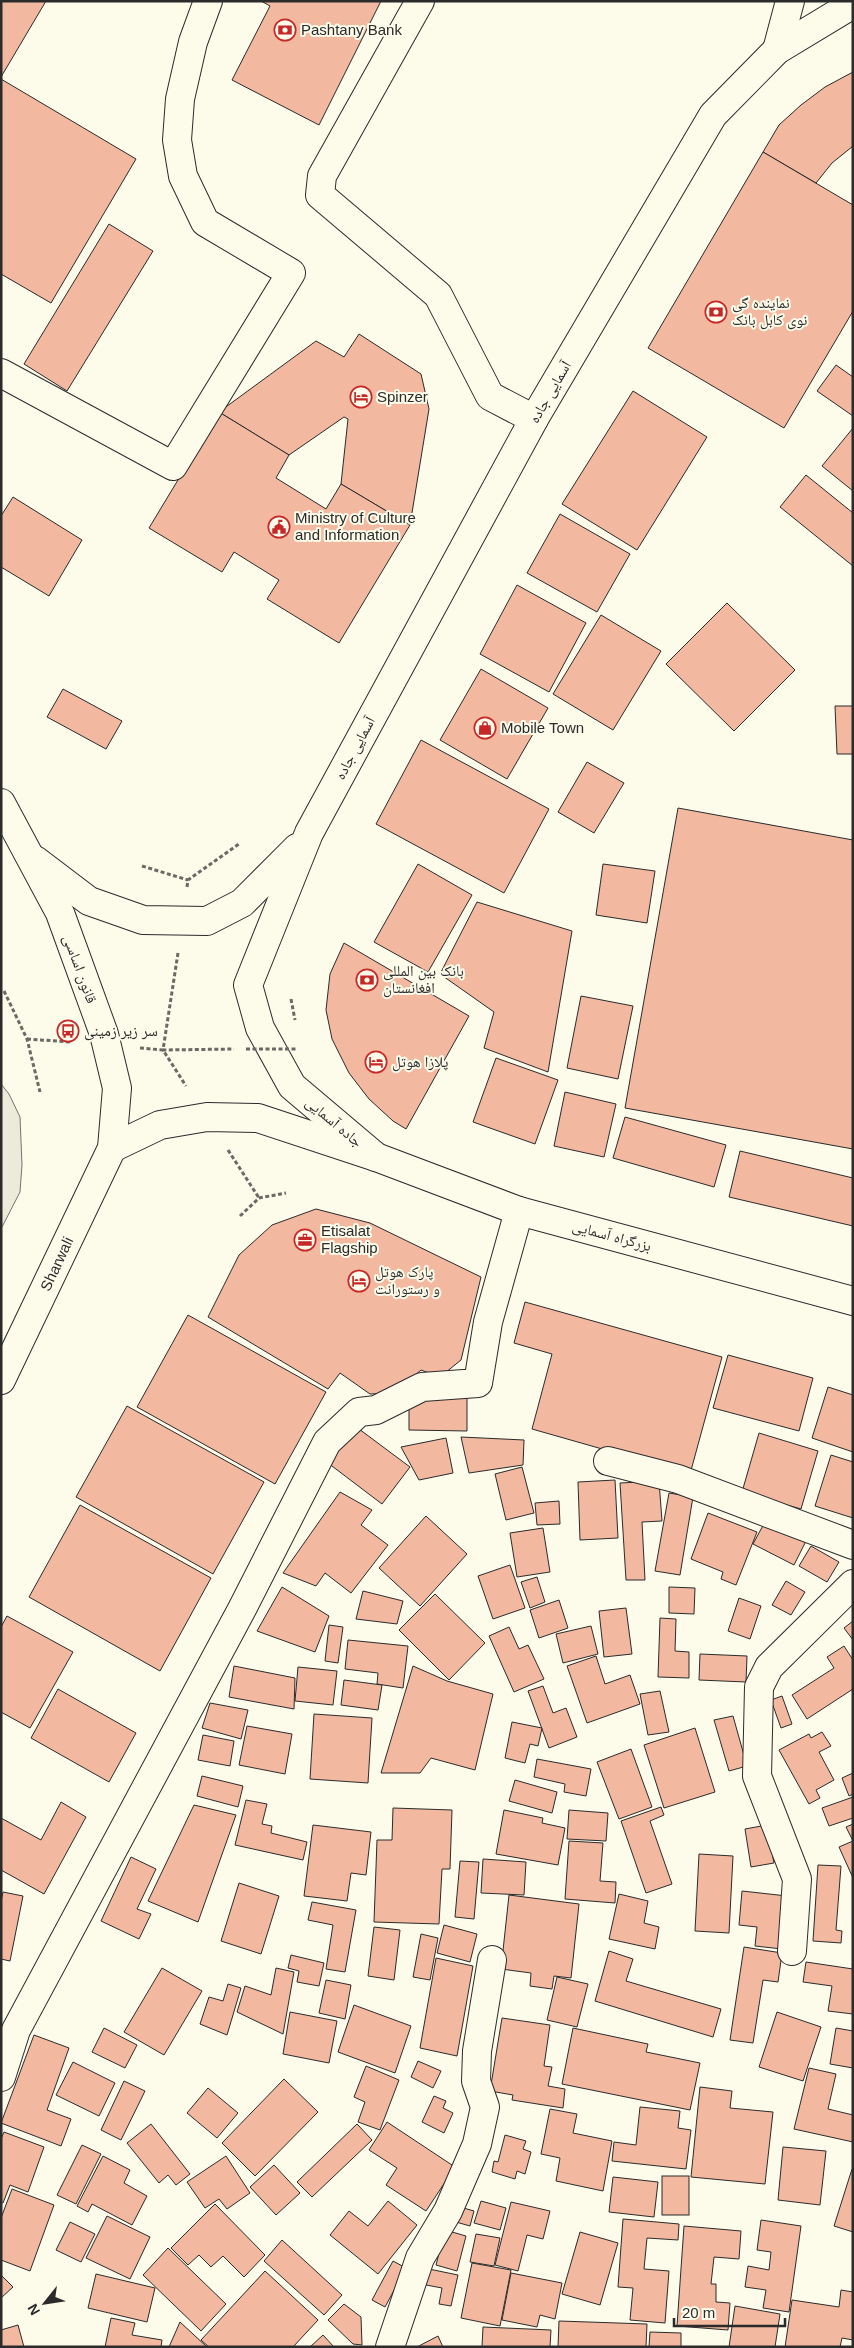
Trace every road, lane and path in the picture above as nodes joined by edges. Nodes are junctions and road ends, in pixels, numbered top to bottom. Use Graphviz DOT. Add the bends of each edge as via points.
graph roads {
  1 [pos="208,1"];
  2 [pos="420,1"];
  3 [pos="790,1"];
  4 [pos="853,4"];
  5 [pos="776,50"];
  6 [pos="1,373"];
  7 [pos="534,419"];
  8 [pos="1,804"];
  9 [pos="309,833"];
  10 [pos="239,844"];
  11 [pos="28,855"];
  12 [pos="142,866"];
  13 [pos="188,880"];
  14 [pos="183,921"];
  15 [pos="4,991"];
  16 [pos="296,1049"];
  17 [pos="40,1092"];
  18 [pos="112,1148"];
  19 [pos="376,1157"];
  20 [pos="286,1193"];
  21 [pos="519,1211"];
  22 [pos="240,1216"];
  23 [pos="853,1301"];
  24 [pos="1,1380"];
  25 [pos="608,1461"];
  26 [pos="853,1545"];
  27 [pos="853,1584"];
  28 [pos="792,1951"];
  29 [pos="492,1960"];
  30 [pos="9,2026"];
  31 [pos="1,2077"];
  32 [pos="390,2347"];
  1 -- 6 [label="main road" via="193,42 180,99 177,140 183,176 205,222 291,273 173,466"];
  2 -- 7 [label="main road" via="322,176 320,195 438,295 490,396"];
  3 -- 5 [label="main road"];
  4 -- 5 [label="main road, آسمایی جاده"];
  5 -- 7 [label="main road, آسمایی جاده" via="713,115"];
  7 -- 9 [label="main road, آسمایی جاده"];
  8 -- 11 [label="main road, قانون اساسی"];
  9 -- 14 [label="main road" via="289,858 242,903 207,921"];
  9 -- 19 [label="main road, جاده آسمایی" via="248,984 260,1028 292,1086"];
  10 -- 13 [label="path"];
  11 -- 14 [label="main road" via="89,901 143,920"];
  11 -- 18 [label="main road, قانون اساسی" via="60,913 104,1034 117,1088"];
  12 -- 13 [label="path"];
  13 -- 14 [label="path"];
  14 -- 16 [label="path, bridge" via="163,1050"];
  15 -- 17 [label="path" via="27,1038"];
  18 -- 19 [label="main road, جاده آسمایی" via="160,1125 206,1117 258,1118"];
  18 -- 24 [label="main road, Sharwali"];
  19 -- 21 [label="main road, بزرگراه آسمایی"];
  20 -- 22 [label="path" via="259,1198"];
  21 -- 23 [label="main road, بزرگراه آسمایی"];
  21 -- 30 [label="main road" via="488,1322 478,1383 422,1387 376,1410 359,1412 327,1442 242,1609"];
  25 -- 26 [label="main road" via="678,1479"];
  27 -- 28 [label="main road" via="769,1667 758,1687 757,1776 797,1879"];
  29 -- 32 [label="main road" via="477,2051 476,2081 485,2107 477,2144 448,2211 420,2258"];
  30 -- 31 [label="main road"];
}
